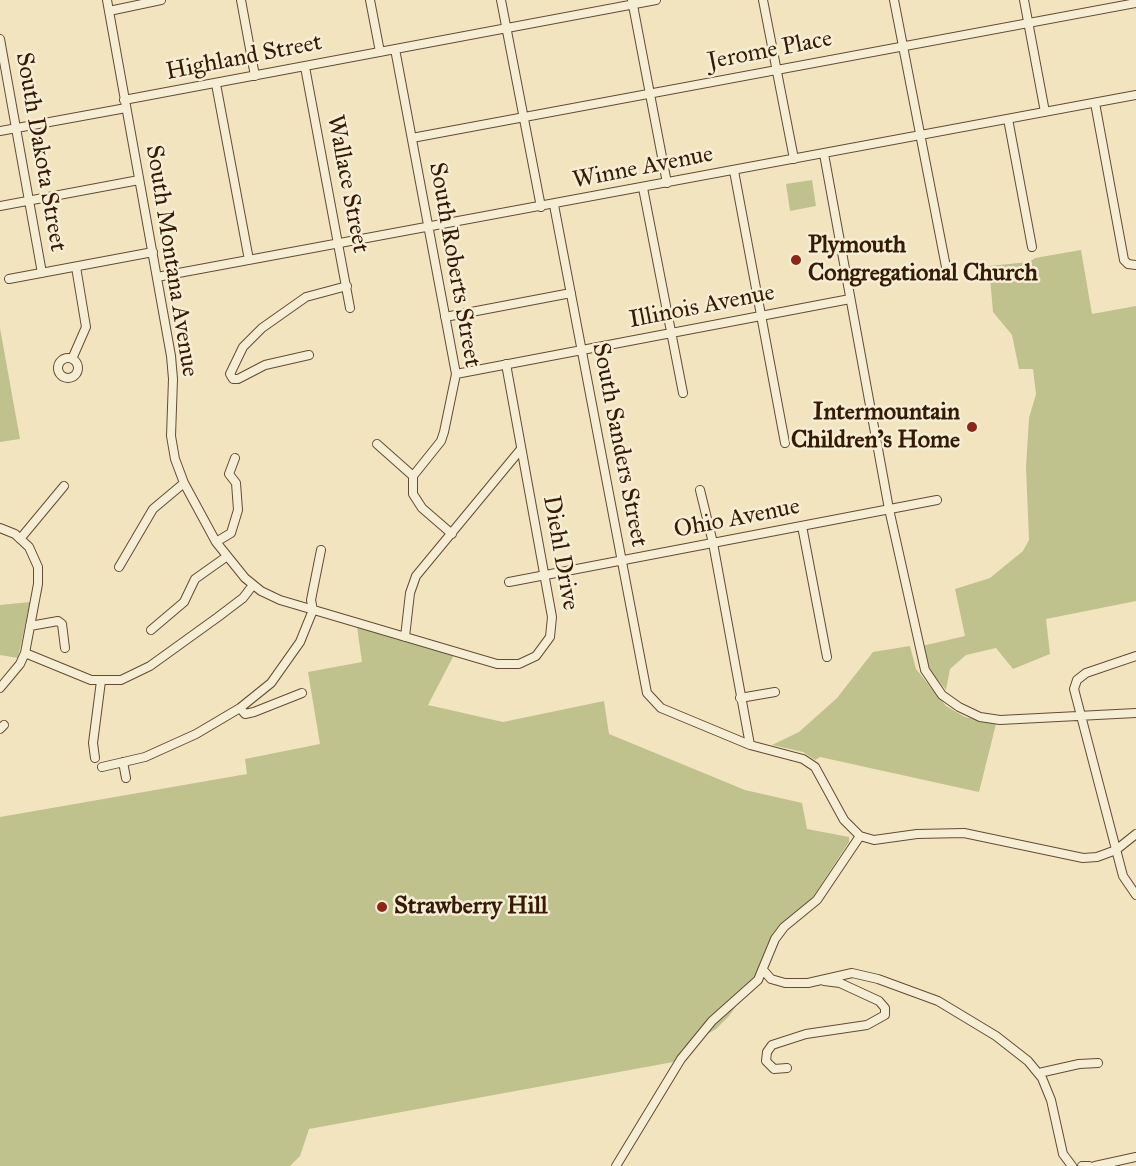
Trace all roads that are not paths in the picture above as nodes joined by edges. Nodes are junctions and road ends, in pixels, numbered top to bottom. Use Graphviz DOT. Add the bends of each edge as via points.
graph roads {
  1 [pos="107,0"];
  2 [pos="161,0"];
  3 [pos="241,0"];
  4 [pos="370,0"];
  5 [pos="501,0"];
  6 [pos="656,0"];
  7 [pos="763,0"];
  8 [pos="894,0"];
  9 [pos="1024,0"];
  10 [pos="632,2"];
  11 [pos="1136,3"];
  12 [pos="109,11"];
  13 [pos="1029,22"];
  14 [pos="506,28"];
  15 [pos="0,39"];
  16 [pos="902,46"];
  17 [pos="395,49"];
  18 [pos="380,52"];
  19 [pos="305,67"];
  20 [pos="776,70"];
  21 [pos="255,76"];
  22 [pos="216,84"];
  23 [pos="650,94"];
  24 [pos="1136,95"];
  25 [pos="1095,103"];
  26 [pos="125,104"];
  27 [pos="1045,112"];
  28 [pos="523,117"];
  29 [pos="1008,119"];
  30 [pos="16,128"];
  31 [pos="0,131"];
  32 [pos="919,135"];
  33 [pos="411,138"];
  34 [pos="824,154"];
  35 [pos="794,159"];
  36 [pos="734,171"];
  37 [pos="139,180"];
  38 [pos="666,183"];
  39 [pos="643,188"];
  40 [pos="29,201"];
  41 [pos="554,204"];
  42 [pos="0,206"];
  43 [pos="541,207"];
  44 [pos="427,227"];
  45 [pos="339,243"];
  46 [pos="1032,247"];
  47 [pos="153,252"];
  48 [pos="249,260"];
  49 [pos="1136,264"];
  50 [pos="76,267"];
  51 [pos="947,272"];
  52 [pos="42,273"];
  53 [pos="157,277"];
  54 [pos="9,279"];
  55 [pos="347,286"];
  56 [pos="570,293"];
  57 [pos="849,299"];
  58 [pos="350,308"];
  59 [pos="760,316"];
  60 [pos="445,317"];
  61 [pos="670,333"];
  62 [pos="581,350"];
  63 [pos="309,355"];
  64 [pos="72,359"];
  65 [pos="506,364"];
  66 [pos="456,374"];
  67 [pos="683,393"];
  68 [pos="785,443"];
  69 [pos="377,444"];
  70 [pos="521,449"];
  71 [pos="235,458"];
  72 [pos="413,476"];
  73 [pos="184,483"];
  74 [pos="64,486"];
  75 [pos="700,490"];
  76 [pos="937,500"];
  77 [pos="889,509"];
  78 [pos="802,526"];
  79 [pos="0,528"];
  80 [pos="452,534"];
  81 [pos="20,539"];
  82 [pos="216,542"];
  83 [pos="713,543"];
  84 [pos="321,550"];
  85 [pos="226,557"];
  86 [pos="621,561"];
  87 [pos="119,567"];
  88 [pos="545,576"];
  89 [pos="509,582"];
  90 [pos="253,585"];
  91 [pos="313,610"];
  92 [pos="30,626"];
  93 [pos="151,630"];
  94 [pos="405,637"];
  95 [pos="65,648"];
  96 [pos="25,653"];
  97 [pos="1136,656"];
  98 [pos="827,657"];
  99 [pos="101,681"];
  100 [pos="0,687"];
  101 [pos="775,692"];
  102 [pos="302,693"];
  103 [pos="740,698"];
  104 [pos="240,708"];
  105 [pos="1136,712"];
  106 [pos="1082,716"];
  107 [pos="750,745"];
  108 [pos="95,758"];
  109 [pos="123,762"];
  110 [pos="102,767"];
  111 [pos="126,778"];
  112 [pos="1136,834"];
  113 [pos="860,836"];
  114 [pos="1116,850"];
  115 [pos="1136,895"];
  116 [pos="764,971"];
  117 [pos="820,980"];
  118 [pos="1098,1063"];
  119 [pos="787,1068"];
  120 [pos="1039,1073"];
  121 [pos="1136,1157"];
  122 [pos="616,1166"];
  123 [pos="1072,1166"];
  124 [pos="1082,1166"];
  125 [pos="1089,1166"];
  126 [pos="1095,1166"];
  1 -- 12 [label="street, South Montana Avenue"];
  2 -- 12 [label="street"];
  3 -- 21 [label="street"];
  4 -- 18 [label="street"];
  5 -- 14 [label="street"];
  6 -- 10 [label="street"];
  7 -- 20 [label="street"];
  8 -- 16 [label="street"];
  9 -- 13 [label="street"];
  10 -- 14 [label="street"];
  10 -- 23 [label="street"];
  11 -- 13 [label="street, Jerome Place"];
  12 -- 26 [label="street, South Montana Avenue"];
  13 -- 16 [label="street, Jerome Place"];
  13 -- 27 [label="street"];
  14 -- 17 [label="street"];
  14 -- 28 [label="street"];
  15 -- 30 [label="street, South Dakota Street"];
  16 -- 20 [label="street, Jerome Place"];
  16 -- 32 [label="street"];
  17 -- 18 [label="street"];
  17 -- 33 [label="street, South Roberts Street"];
  18 -- 19 [label="street, Highland Street"];
  19 -- 21 [label="street, Highland Street"];
  19 -- 45 [label="street, Wallace Street"];
  20 -- 23 [label="street, Jerome Place"];
  20 -- 35 [label="street"];
  21 -- 22 [label="street, Highland Street"];
  22 -- 26 [label="street, Highland Street"];
  22 -- 48 [label="street"];
  23 -- 28 [label="street, Jerome Place"];
  23 -- 38 [label="street"];
  24 -- 25 [label="street, Winne Avenue"];
  25 -- 27 [label="street, Winne Avenue"];
  25 -- 49 [label="street" via="1124,260"];
  26 -- 30 [label="street, Highland Street"];
  26 -- 37 [label="street, South Montana Avenue"];
  27 -- 29 [label="street, Winne Avenue"];
  28 -- 33 [label="street, Jerome Place"];
  28 -- 43 [label="street"];
  29 -- 32 [label="street, Winne Avenue"];
  29 -- 46 [label="street"];
  30 -- 31 [label="street, Highland Street"];
  30 -- 40 [label="street, South Dakota Street"];
  32 -- 34 [label="street, Winne Avenue"];
  32 -- 51 [label="street"];
  33 -- 44 [label="street, South Roberts Street"];
  34 -- 35 [label="street, Winne Avenue"];
  34 -- 57 [label="street"];
  35 -- 36 [label="street, Winne Avenue"];
  36 -- 38 [label="street, Winne Avenue"];
  36 -- 59 [label="street"];
  37 -- 40 [label="street"];
  37 -- 47 [label="street, South Montana Avenue"];
  38 -- 39 [label="street, Winne Avenue"];
  39 -- 41 [label="street, Winne Avenue"];
  39 -- 61 [label="street"];
  40 -- 42 [label="street"];
  40 -- 52 [label="street, South Dakota Street"];
  41 -- 43 [label="street, Winne Avenue"];
  41 -- 56 [label="street, South Sanders Street"];
  43 -- 44 [label="street, Winne Avenue"];
  44 -- 45 [label="street, Winne Avenue"];
  44 -- 60 [label="street, South Roberts Street"];
  45 -- 48 [label="street, Winne Avenue"];
  45 -- 55 [label="street, Wallace Street"];
  47 -- 50 [label="street"];
  47 -- 53 [label="street, South Montana Avenue"];
  48 -- 53 [label="street, Winne Avenue"];
  50 -- 52 [label="street"];
  50 -- 64 [label="street" via="86,327"];
  52 -- 54 [label="street"];
  53 -- 73 [label="street, South Montana Avenue" via="173,367 172,447"];
  55 -- 58 [label="street, Wallace Street"];
  55 -- 63 [label="street" via="306,297 258,332 243,347 230,374 238,379 265,364"];
  56 -- 60 [label="street"];
  56 -- 62 [label="street, South Sanders Street"];
  57 -- 59 [label="street, Illinois Avenue"];
  57 -- 77 [label="street"];
  59 -- 61 [label="street, Illinois Avenue"];
  59 -- 68 [label="street"];
  60 -- 66 [label="street, South Roberts Street"];
  61 -- 62 [label="street, Illinois Avenue"];
  61 -- 67 [label="street"];
  62 -- 65 [label="street, Illinois Avenue"];
  62 -- 86 [label="street, South Sanders Street"];
  65 -- 66 [label="street, Illinois Avenue"];
  65 -- 70 [label="street, Diehl Drive"];
  66 -- 72 [label="street, South Roberts Street" via="441,441"];
  69 -- 72 [label="street"];
  70 -- 80 [label="street"];
  70 -- 88 [label="street, Diehl Drive"];
  71 -- 82 [label="street" via="229,474 236,483 238,510 231,533"];
  72 -- 80 [label="street" via="413,494 418,504"];
  73 -- 82 [label="street, South Montana Avenue"];
  73 -- 87 [label="street" via="153,508"];
  74 -- 81 [label="street"];
  75 -- 83 [label="street"];
  76 -- 77 [label="street, Ohio Avenue"];
  77 -- 78 [label="street, Ohio Avenue"];
  77 -- 106 [label="street" via="918,651 942,695 981,717 1000,720"];
  78 -- 83 [label="street, Ohio Avenue"];
  78 -- 98 [label="street"];
  79 -- 81 [label="street"];
  80 -- 94 [label="street" via="412,584"];
  81 -- 92 [label="street" via="29,547 38,567"];
  82 -- 85 [label="street, South Montana Avenue"];
  83 -- 86 [label="street, Ohio Avenue"];
  83 -- 103 [label="street"];
  84 -- 91 [label="street" via="310,600"];
  85 -- 90 [label="street, South Montana Avenue"];
  85 -- 93 [label="street" via="195,579 184,602"];
  86 -- 88 [label="street, Ohio Avenue"];
  86 -- 107 [label="street, South Sanders Street" via="647,693 661,708"];
  88 -- 89 [label="street, Ohio Avenue"];
  88 -- 94 [label="street, Diehl Drive" via="552,617 550,637 542,652 525,662 497,664"];
  90 -- 91 [label="street, South Montana Avenue" via="270,596"];
  90 -- 99 [label="street" via="243,598 150,666 121,680"];
  91 -- 94 [label="street, Diehl Drive"];
  91 -- 104 [label="street" via="288,662 271,683"];
  92 -- 95 [label="street" via="58,621 62,624"];
  92 -- 96 [label="street"];
  96 -- 99 [label="street" via="86,679"];
  96 -- 100 [label="street"];
  97 -- 106 [label="street" via="1086,673 1077,680 1074,689"];
  99 -- 108 [label="street" via="93,743"];
  101 -- 103 [label="street"];
  102 -- 104 [label="street" via="254,712 245,714"];
  103 -- 107 [label="street"];
  104 -- 109 [label="street" via="170,747"];
  105 -- 106 [label="street"];
  106 -- 114 [label="street"];
  107 -- 113 [label="street" via="803,759 815,767 844,820"];
  109 -- 110 [label="street"];
  109 -- 111 [label="street"];
  112 -- 114 [label="street"];
  113 -- 114 [label="street" via="874,840 963,833 1083,858"];
  113 -- 116 [label="street" via="817,900 775,939"];
  114 -- 115 [label="street" via="1123,876"];
  116 -- 117 [label="street" via="771,979 785,983"];
  116 -- 122 [label="street" via="705,1028 681,1059"];
  117 -- 119 [label="street" via="840,983 879,1001 885,1015 867,1025 806,1034 772,1045 766,1061 774,1069"];
  117 -- 120 [label="street" via="864,975 938,1001 996,1036"];
  118 -- 120 [label="street"];
  120 -- 123 [label="street" via="1051,1100 1063,1154"];
  121 -- 126 [label="street"];
  124 -- 125 [label="street"];
}
